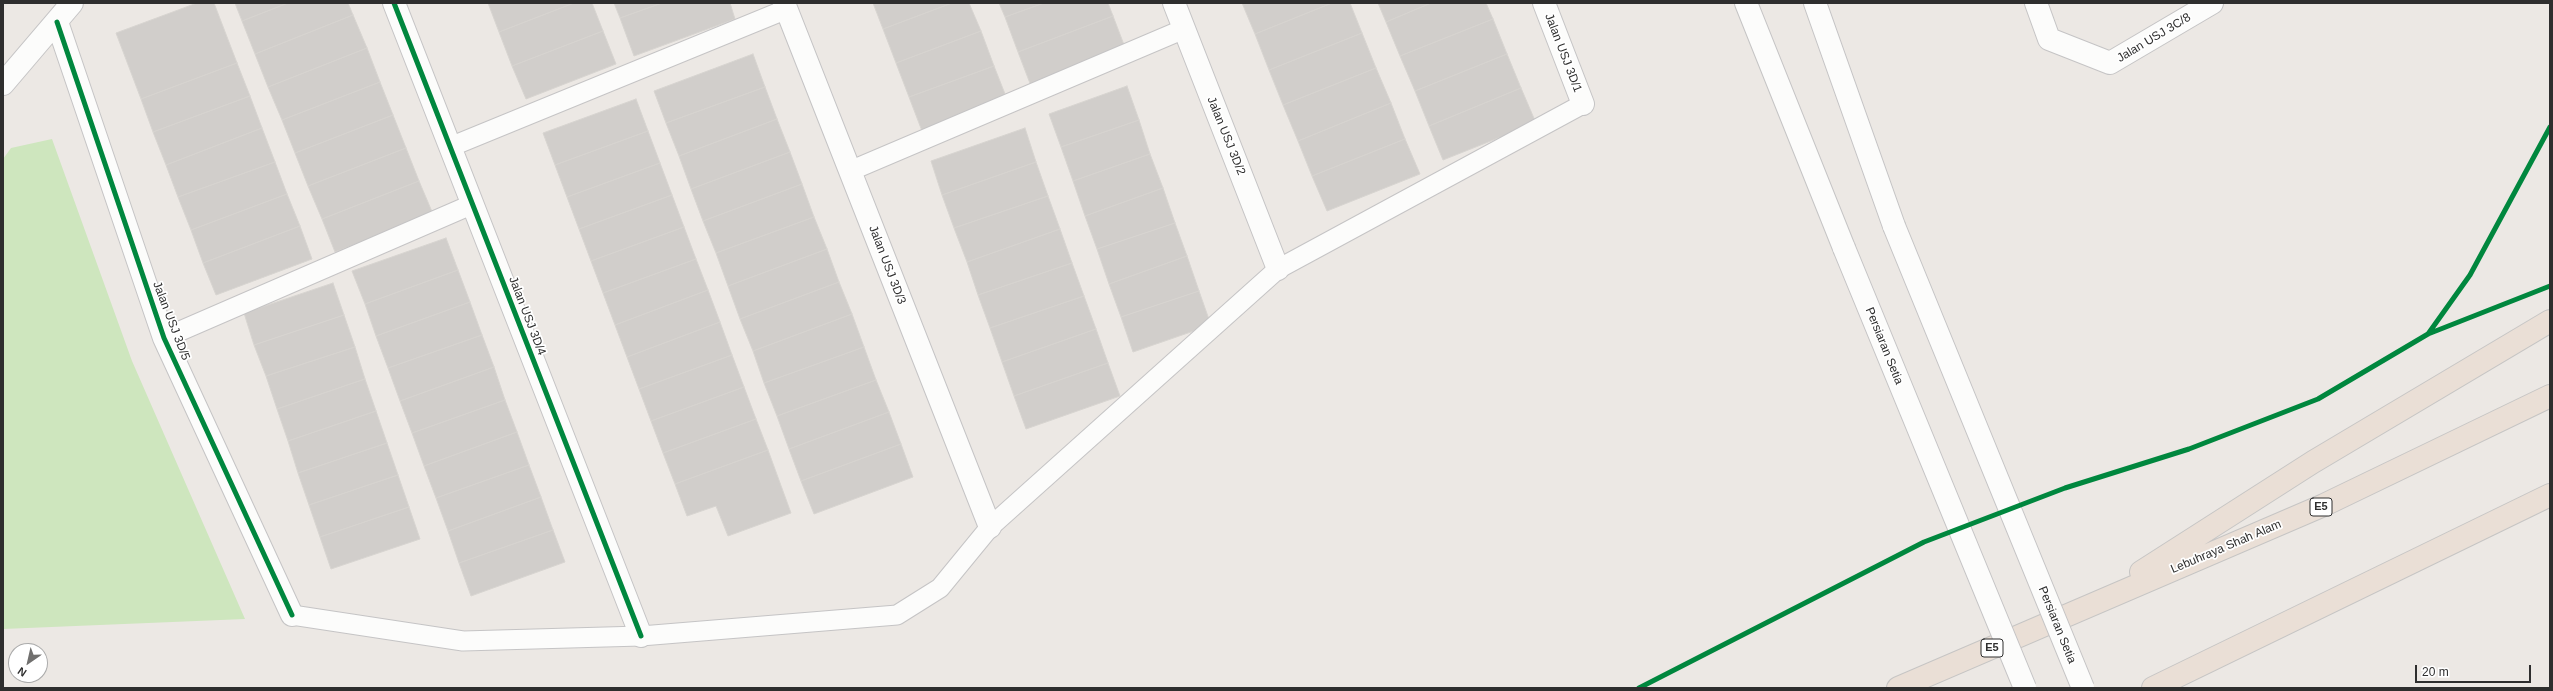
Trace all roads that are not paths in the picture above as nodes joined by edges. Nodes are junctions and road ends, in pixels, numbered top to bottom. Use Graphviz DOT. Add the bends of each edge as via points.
graph roads {
  1 [pos="72,3"];
  2 [pos="394,3"];
  3 [pos="1174,3"];
  4 [pos="1544,3"];
  5 [pos="1746,3"];
  6 [pos="1815,3"];
  7 [pos="2036,3"];
  8 [pos="2212,3"];
  9 [pos="786,6"];
  10 [pos="57,22"];
  11 [pos="1184,29"];
  12 [pos="3,84"];
  13 [pos="1583,104"];
  14 [pos="450,147"];
  15 [pos="850,172"];
  16 [pos="473,204"];
  17 [pos="1278,269"];
  18 [pos="2550,321"];
  19 [pos="164,338"];
  20 [pos="2550,396"];
  21 [pos="2550,496"];
  22 [pos="990,527"];
  23 [pos="2087,608"];
  24 [pos="292,615"];
  25 [pos="641,636"];
  26 [pos="1898,688"];
  27 [pos="2024,688"];
  28 [pos="2083,688"];
  29 [pos="2153,688"];
  1 -- 10 [label="street"];
  2 -- 14 [label="street, Jalan USJ 3D/4"];
  3 -- 11 [label="street, Jalan USJ 3D/2"];
  4 -- 13 [label="street, Jalan USJ 3D/1"];
  5 -- 27 [label="street, Persiaran Setia, bridge"];
  6 -- 28 [label="street, Persiaran Setia, bridge" via="1894,226"];
  7 -- 8 [label="street, Jalan USJ 3C/8" via="2049,39 2110,63"];
  9 -- 14 [label="lane"];
  9 -- 15 [label="street, Jalan USJ 3D/3"];
  10 -- 12 [label="street"];
  10 -- 19 [label="street, Jalan USJ 3D/5"];
  11 -- 15 [label="lane"];
  11 -- 17 [label="street, Jalan USJ 3D/2"];
  13 -- 17 [label="lane"];
  14 -- 16 [label="street, Jalan USJ 3D/4"];
  15 -- 22 [label="street, Jalan USJ 3D/3"];
  16 -- 19 [label="lane"];
  16 -- 25 [label="street, Jalan USJ 3D/4"];
  17 -- 22 [label="lane"];
  18 -- 23 [label="highway" via="2313,462"];
  19 -- 24 [label="street, Jalan USJ 3D/5"];
  20 -- 23 [label="highway, Lebuhraya Shah Alam / E5" via="2324,505"];
  21 -- 29 [label="highway"];
  22 -- 25 [label="lane" via="940,588 898,615"];
  23 -- 26 [label="highway, Lebuhraya Shah Alam / E5"];
  24 -- 25 [label="lane" via="463,641"];
}
